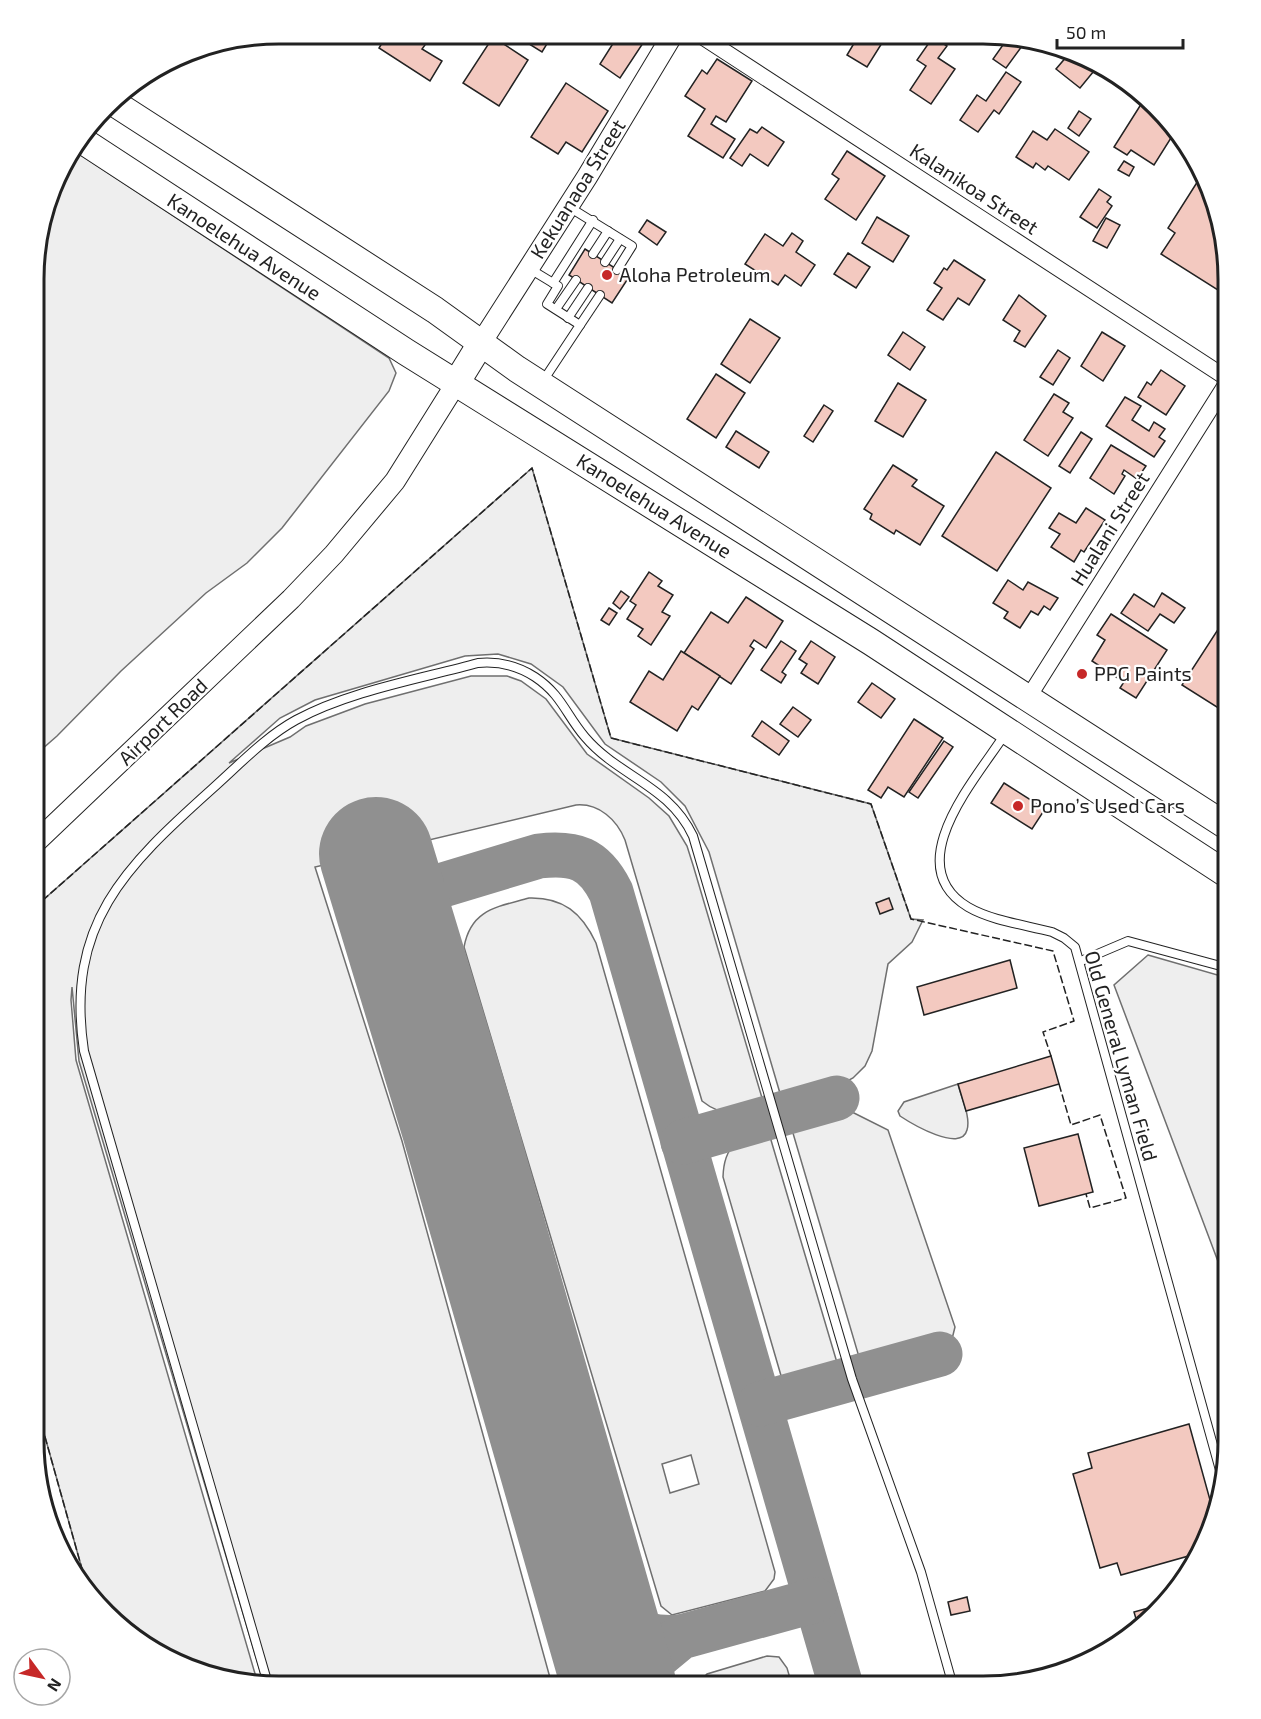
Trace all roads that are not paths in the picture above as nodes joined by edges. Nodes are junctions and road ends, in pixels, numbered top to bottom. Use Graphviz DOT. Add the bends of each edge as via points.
graph roads {
  1 [pos="667,44"];
  2 [pos="713,44"];
  3 [pos="119,106"];
  4 [pos="87,142"];
  5 [pos="568,206"];
  6 [pos="593,220"];
  7 [pos="608,231"];
  8 [pos="620,238"];
  9 [pos="593,254"];
  10 [pos="605,262"];
  11 [pos="529,268"];
  12 [pos="616,270"];
  13 [pos="576,280"];
  14 [pos="553,283"];
  15 [pos="588,288"];
  16 [pos="600,295"];
  17 [pos="556,309"];
  18 [pos="568,318"];
  19 [pos="580,325"];
  20 [pos="481,343"];
  21 [pos="1218,373"];
  22 [pos="457,382"];
  23 [pos="541,384"];
  24 [pos="1218,396"];
  25 [pos="1028,698"];
  26 [pos="1007,731"];
  27 [pos="1218,821"];
  28 [pos="44,834"];
  29 [pos="1218,868"];
  30 [pos="1081,961"];
  31 [pos="1218,965"];
  32 [pos="1217,1458"];
  33 [pos="265,1675"];
  34 [pos="950,1676"];
  1 -- 5 [label="street, Kekuanaoa Street"];
  2 -- 21 [label="street, Kalanikoa Street"];
  3 -- 20 [label="highway, Kanoelehua Avenue"];
  4 -- 22 [label="highway, Kanoelehua Avenue"];
  5 -- 6 [label="lane"];
  5 -- 11 [label="street, Kekuanaoa Street"];
  6 -- 7 [label="lane"];
  6 -- 14 [label="lane"];
  7 -- 8 [label="lane"];
  7 -- 9 [label="lane"];
  8 -- 10 [label="lane"];
  8 -- 12 [label="lane" via="632,246"];
  11 -- 14 [label="lane"];
  11 -- 20 [label="street, Kekuanaoa Street"];
  13 -- 17 [label="lane"];
  14 -- 17 [label="lane" via="558,286 547,304"];
  15 -- 18 [label="lane"];
  16 -- 19 [label="lane"];
  17 -- 18 [label="lane"];
  18 -- 19 [label="lane"];
  19 -- 23 [label="lane"];
  20 -- 22 [label="highway"];
  20 -- 23 [label="highway, Kanoelehua Avenue"];
  22 -- 26 [label="highway, Kanoelehua Avenue"];
  22 -- 28 [label="street, Airport Road" via="395,481 366,519 291,599"];
  23 -- 25 [label="highway, Kanoelehua Avenue"];
  24 -- 25 [label="street, Hualani Street"];
  25 -- 27 [label="highway, Kanoelehua Avenue"];
  26 -- 29 [label="highway, Kanoelehua Avenue"];
  26 -- 30 [label="lane, Old General Lyman Field" via="946,827 939,846 942,874 949,890 970,908 1058,935 1075,947"];
  30 -- 31 [label="lane" via="1128,941"];
  30 -- 32 [label="lane, Old General Lyman Field"];
  33 -- 34 [label="lane" via="84,1051 82,974 99,920 132,865 272,735 296,720 347,699 491,662 518,668 548,686 568,709 584,737 670,802 684,817 693,836 852,1379 921,1572"];
}
